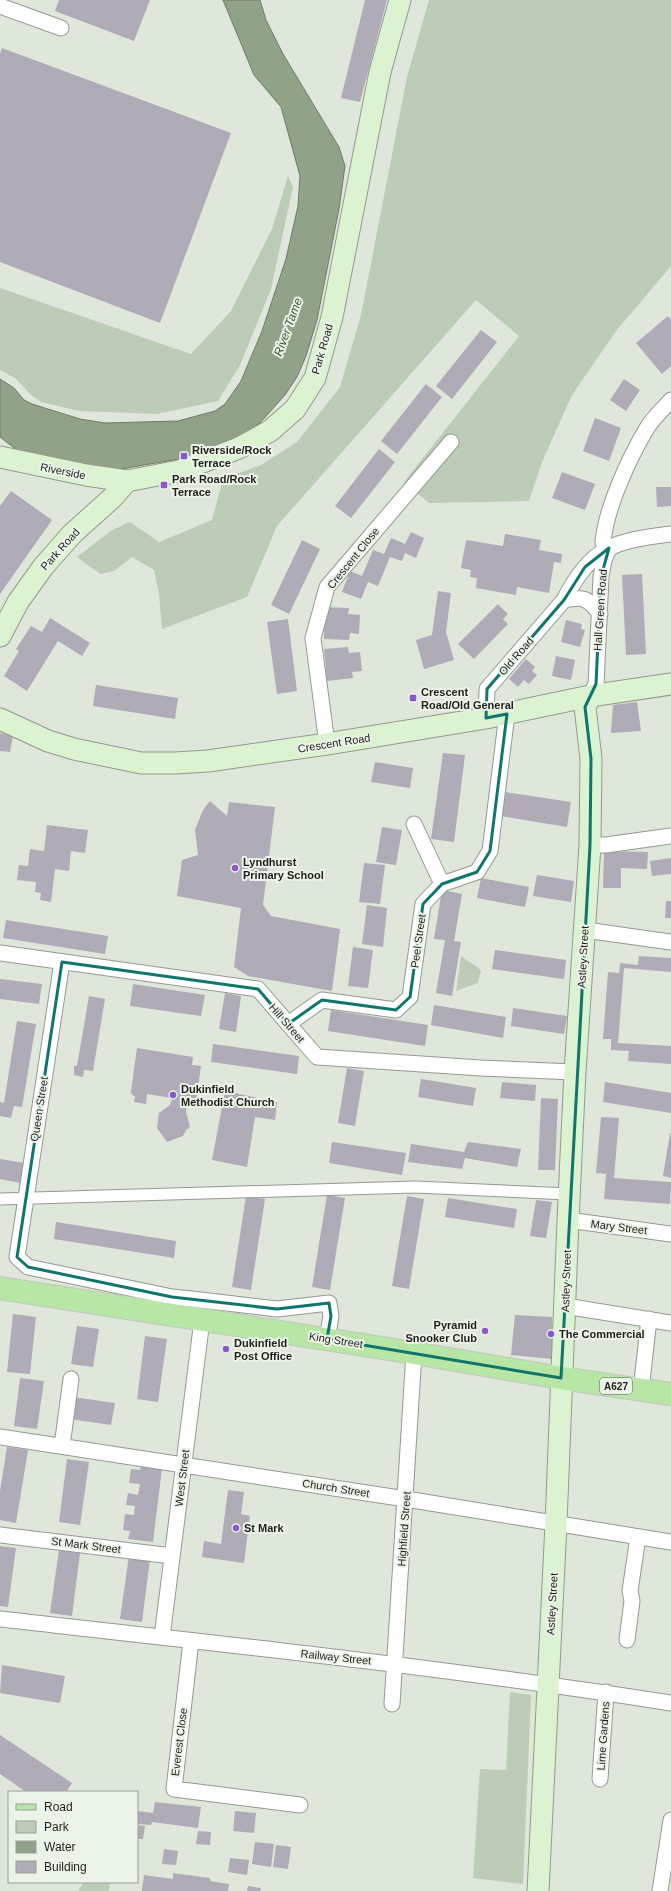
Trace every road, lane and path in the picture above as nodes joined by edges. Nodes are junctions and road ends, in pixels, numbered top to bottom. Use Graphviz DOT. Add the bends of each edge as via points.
graph roads {
  1 [pos="400,0"];
  2 [pos="0,6"];
  3 [pos="61,28"];
  4 [pos="671,400"];
  5 [pos="451,442"];
  6 [pos="0,458"];
  7 [pos="127,481"];
  8 [pos="671,534"];
  9 [pos="608,548"];
  10 [pos="564,600"];
  11 [pos="600,614"];
  12 [pos="0,636"];
  13 [pos="671,684"];
  14 [pos="590,696"];
  15 [pos="506,714"];
  16 [pos="486,718"];
  17 [pos="0,719"];
  18 [pos="327,744"];
  19 [pos="414,824"];
  20 [pos="671,836"];
  21 [pos="590,845"];
  22 [pos="442,884"];
  23 [pos="585,930"];
  24 [pos="671,942"];
  25 [pos="0,953"];
  26 [pos="62,962"];
  27 [pos="288,1024"];
  28 [pos="575,1072"];
  29 [pos="569,1194"];
  30 [pos="0,1199"];
  31 [pos="25,1199"];
  32 [pos="568,1220"];
  33 [pos="671,1234"];
  34 [pos="0,1288"];
  35 [pos="565,1306"];
  36 [pos="649,1319"];
  37 [pos="202,1320"];
  38 [pos="671,1323"];
  39 [pos="327,1339"];
  40 [pos="414,1353"];
  41 [pos="561,1378"];
  42 [pos="71,1379"];
  43 [pos="641,1390"];
  44 [pos="671,1394"];
  45 [pos="0,1437"];
  46 [pos="62,1446"];
  47 [pos="184,1465"];
  48 [pos="406,1499"];
  49 [pos="556,1524"];
  50 [pos="0,1535"];
  51 [pos="638,1537"];
  52 [pos="671,1542"];
  53 [pos="172,1556"];
  54 [pos="0,1619"];
  55 [pos="162,1637"];
  56 [pos="627,1640"];
  57 [pos="191,1641"];
  58 [pos="395,1664"];
  59 [pos="548,1683"];
  60 [pos="606,1692"];
  61 [pos="671,1703"];
  62 [pos="392,1704"];
  63 [pos="600,1779"];
  64 [pos="300,1805"];
  65 [pos="671,1820"];
  66 [pos="538,1891"];
  67 [pos="660,1891"];
  1 -- 7 [label="main road, Park Road" via="380,72 332,317 315,378 295,409 270,431 239,448 180,471"];
  2 -- 3 [label="street"];
  4 -- 9 [label="street, Hall Green Road" via="648,427 628,462 604,528 603,542"];
  5 -- 18 [label="street, Crescent Close" via="327,587 313,638"];
  6 -- 7 [label="main road, Riverside"];
  7 -- 12 [label="main road, Park Road" via="43,566 18,602"];
  8 -- 9 [label="street, Old Road" via="631,539"];
  9 -- 10 [label="street, Old Road" via="596,555 585,567"];
  9 -- 11 [label="street, Hall Green Road" via="601,577"];
  10 -- 11 [label="street" via="579,597 589,602"];
  10 -- 16 [label="street, Old Road" via="487,689"];
  11 -- 14 [label="street, Hall Green Road" via="596,684"];
  13 -- 14 [label="main road, Crescent Road"];
  14 -- 15 [label="main road, Crescent Road"];
  14 -- 21 [label="main road, Astley Street" via="585,707 591,759"];
  15 -- 16 [label="main road, Crescent Road"];
  15 -- 22 [label="street, Peel Street" via="490,851 477,872"];
  16 -- 18 [label="main road, Crescent Road"];
  17 -- 18 [label="main road, Crescent Road" via="48,741 141,763 208,761"];
  19 -- 22 [label="street"];
  20 -- 21 [label="street"];
  21 -- 23 [label="main road, Astley Street"];
  22 -- 27 [label="street, Peel Street" via="423,904 410,997 396,1010 322,1000"];
  23 -- 24 [label="street"];
  23 -- 28 [label="main road, Astley Street"];
  25 -- 26 [label="street, Hill Street"];
  26 -- 27 [label="street, Hill Street" via="258,990"];
  26 -- 31 [label="street, Queen Street"];
  27 -- 28 [label="street, Hill Street" via="317,1057"];
  28 -- 29 [label="main road, Astley Street"];
  29 -- 31 [label="street" via="415,1187"];
  29 -- 32 [label="main road, Astley Street"];
  30 -- 31 [label="street"];
  31 -- 39 [label="street, Queen Street" via="17,1257 28,1268 172,1297 277,1309 329,1303 331,1316"];
  32 -- 33 [label="street, Mary Street"];
  32 -- 35 [label="main road, Astley Street"];
  34 -- 37 [label="main road, King Street / A627"];
  35 -- 36 [label="street"];
  35 -- 41 [label="main road, Astley Street"];
  36 -- 38 [label="street"];
  36 -- 43 [label="street"];
  37 -- 39 [label="main road, King Street / A627"];
  37 -- 47 [label="street, West Street"];
  39 -- 40 [label="main road, King Street / A627"];
  40 -- 41 [label="main road, King Street / A627"];
  40 -- 48 [label="street, Highfield Street"];
  41 -- 43 [label="main road, King Street / A627"];
  41 -- 49 [label="main road, Astley Street"];
  42 -- 46 [label="street"];
  43 -- 44 [label="main road, King Street / A627"];
  45 -- 46 [label="street, Church Street"];
  46 -- 47 [label="street, Church Street"];
  47 -- 48 [label="street, Church Street"];
  47 -- 53 [label="street, West Street"];
  48 -- 49 [label="street, Church Street"];
  48 -- 58 [label="street, Highfield Street"];
  49 -- 51 [label="street, Church Street"];
  49 -- 59 [label="main road, Astley Street"];
  50 -- 53 [label="street, St Mark Street"];
  51 -- 52 [label="street, Church Street"];
  51 -- 56 [label="street" via="630,1591 632,1600"];
  53 -- 55 [label="street, West Street"];
  54 -- 55 [label="street, Railway Street"];
  55 -- 57 [label="street, Railway Street"];
  57 -- 58 [label="street, Railway Street"];
  57 -- 64 [label="street, Everest Close" via="174,1789"];
  58 -- 59 [label="street, Railway Street"];
  58 -- 62 [label="street, Highfield Street"];
  59 -- 60 [label="street, Railway Street"];
  59 -- 66 [label="main road, Astley Street"];
  60 -- 61 [label="street, Railway Street"];
  60 -- 63 [label="street, Lime Gardens"];
  65 -- 67 [label="street"];
}
